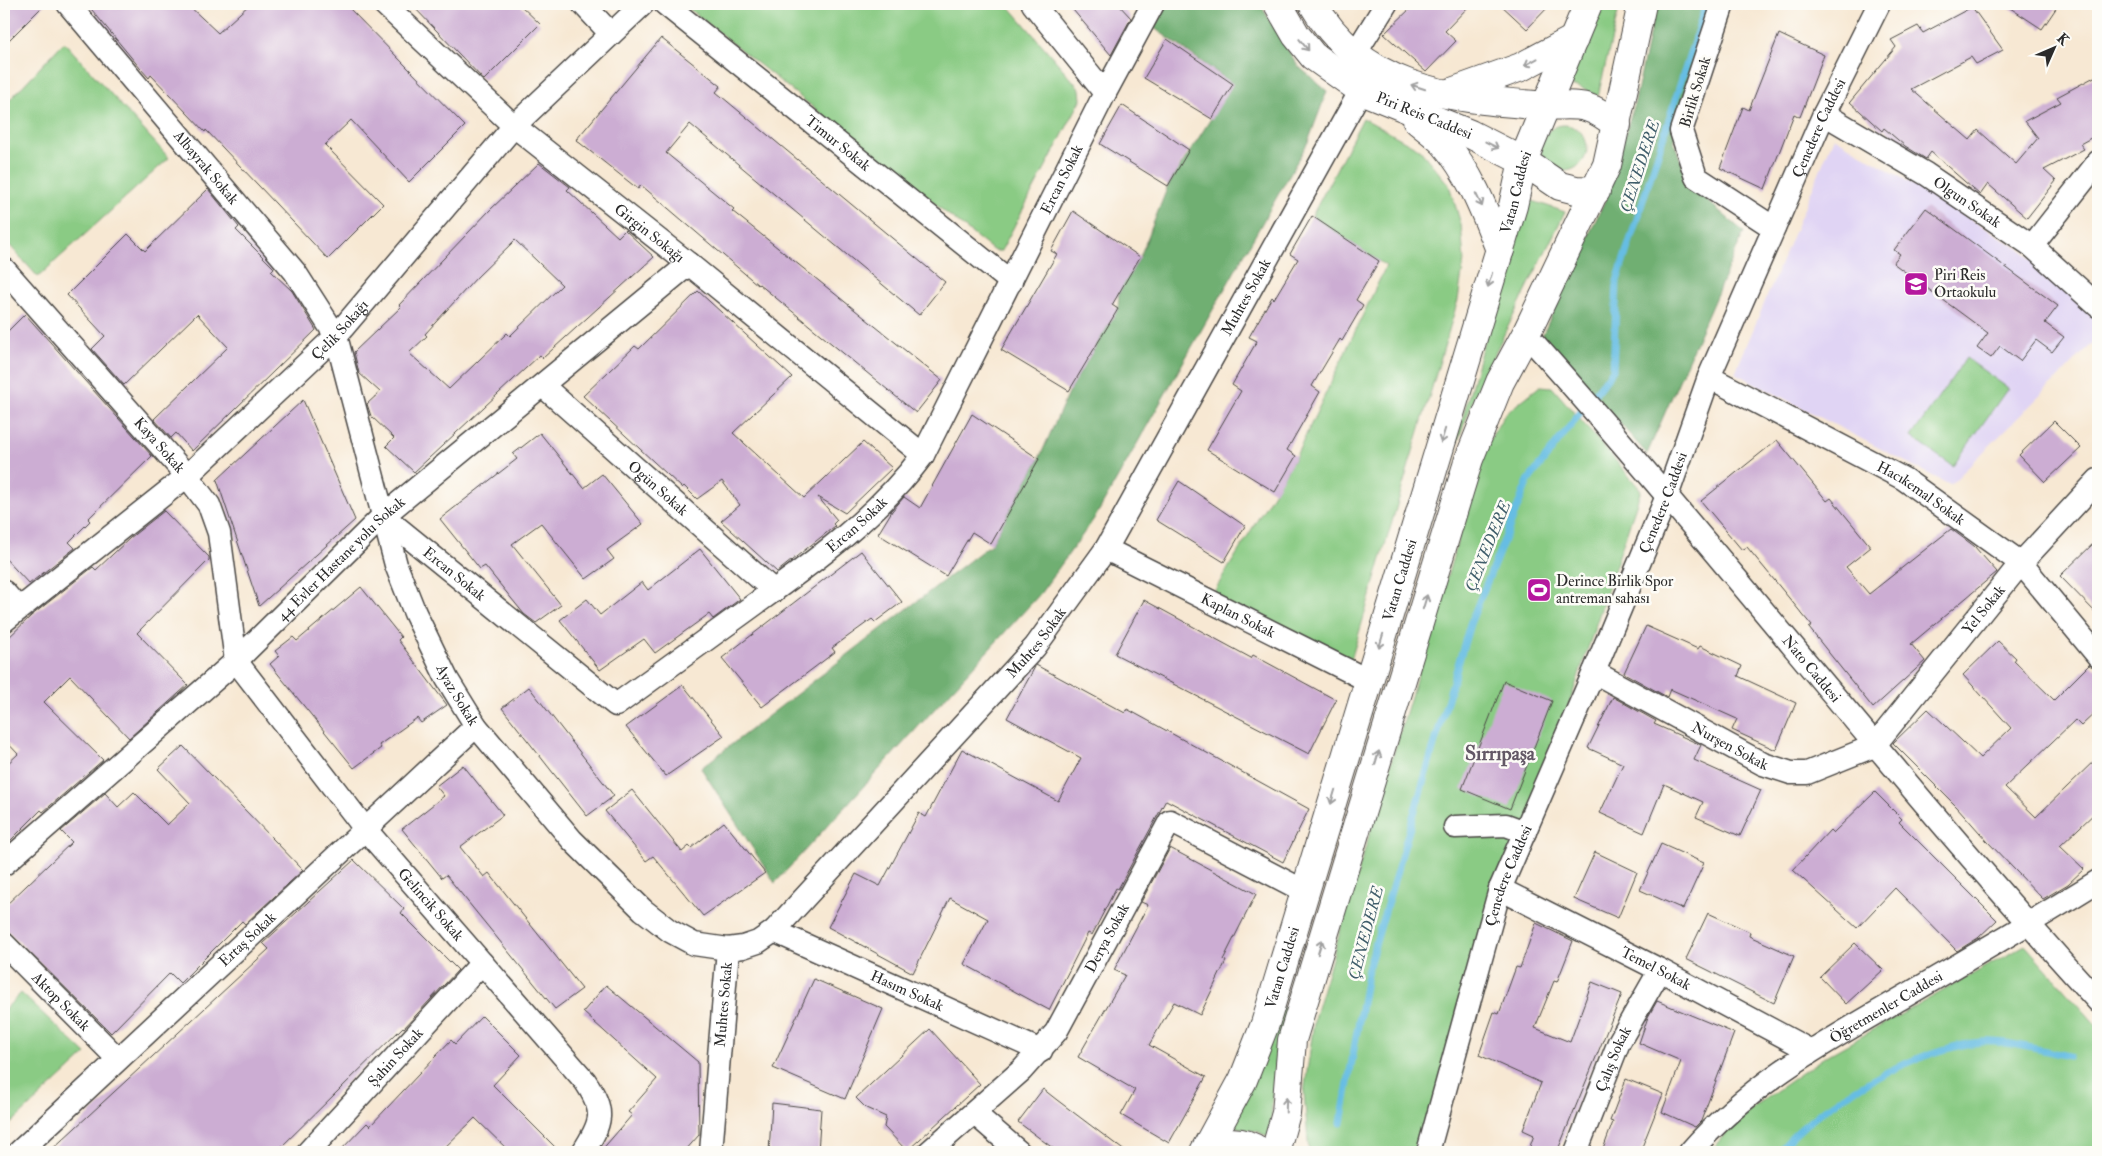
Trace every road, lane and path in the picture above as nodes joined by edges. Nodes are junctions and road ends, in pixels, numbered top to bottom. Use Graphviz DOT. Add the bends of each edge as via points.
graph roads {
  1 [pos="68,4"];
  2 [pos="384,4"];
  3 [pos="583,4"];
  4 [pos="643,4"];
  5 [pos="665,4"];
  6 [pos="1033,4"];
  7 [pos="1153,4"];
  8 [pos="1278,4"];
  9 [pos="1313,4"];
  10 [pos="1386,4"];
  11 [pos="1588,4"];
  12 [pos="1642,4"];
  13 [pos="1723,4"];
  14 [pos="1878,4"];
  15 [pos="611,34"];
  16 [pos="1574,39"];
  17 [pos="1355,54"];
  18 [pos="1361,90"];
  19 [pos="1106,93"];
  20 [pos="1446,94"];
  21 [pos="1546,105"];
  22 [pos="1405,109"];
  23 [pos="1824,114"];
  24 [pos="1617,125"];
  25 [pos="514,126"];
  26 [pos="1523,161"];
  27 [pos="2098,162"];
  28 [pos="1596,191"];
  29 [pos="1774,228"];
  30 [pos="2032,246"];
  31 [pos="1500,250"];
  32 [pos="689,264"];
  33 [pos="4,269"];
  34 [pos="1011,282"];
  35 [pos="2095,296"];
  36 [pos="1526,334"];
  37 [pos="336,336"];
  38 [pos="1709,377"];
  39 [pos="543,386"];
  40 [pos="923,456"];
  41 [pos="187,476"];
  42 [pos="2098,480"];
  43 [pos="1667,496"];
  44 [pos="383,516"];
  45 [pos="1106,549"];
  46 [pos="2021,563"];
  47 [pos="774,591"];
  48 [pos="9,607"];
  49 [pos="2098,656"];
  50 [pos="236,661"];
  51 [pos="1594,672"];
  52 [pos="1369,680"];
  53 [pos="476,726"];
  54 [pos="1874,746"];
  55 [pos="1455,827"];
  56 [pos="366,830"];
  57 [pos="1525,832"];
  58 [pos="4,864"];
  59 [pos="2098,881"];
  60 [pos="1500,889"];
  61 [pos="1304,891"];
  62 [pos="2028,924"];
  63 [pos="774,931"];
  64 [pos="4,944"];
  65 [pos="728,949"];
  66 [pos="482,963"];
  67 [pos="1660,970"];
  68 [pos="2098,1001"];
  69 [pos="1810,1050"];
  70 [pos="1041,1051"];
  71 [pos="118,1059"];
  72 [pos="974,1113"];
  73 [pos="19,1152"];
  74 [pos="308,1152"];
  75 [pos="583,1152"];
  76 [pos="711,1152"];
  77 [pos="929,1152"];
  78 [pos="1019,1152"];
  79 [pos="1205,1152"];
  80 [pos="1261,1152"];
  81 [pos="1275,1152"];
  82 [pos="1428,1152"];
  83 [pos="1576,1152"];
  84 [pos="1690,1152"];
  1 -- 37 [label="street, Albayrak Sokak" via="295,272"];
  2 -- 25 [label="street, Girgin Sokağı"];
  3 -- 15 [label="street"];
  4 -- 15 [label="street, Çelik Sokağı"];
  5 -- 34 [label="street, Timur Sokak"];
  6 -- 19 [label="street"];
  7 -- 19 [label="street, Ercan Sokak"];
  8 -- 18 [label="main road, Piri Reis Caddesi, one-way" via="1313,56"];
  9 -- 17 [label="main road, Piri Reis Caddesi" via="1336,37"];
  10 -- 17 [label="street"];
  11 -- 16 [label="main road, Vatan Caddesi"];
  12 -- 24 [label="main road, Vatan Caddesi"];
  13 -- 29 [label="street, Birlik Sokak" via="1681,131 1696,177"];
  14 -- 23 [label="street, Çenedere Caddesi"];
  15 -- 25 [label="street, Çelik Sokağı"];
  16 -- 20 [label="main road, one-way" via="1522,67"];
  16 -- 21 [label="main road, Vatan Caddesi"];
  20 -- 17 [label="main road, Piri Reis Caddesi, one-way" via="1419,88 1388,75"];
  18 -- 22 [label="main road, Piri Reis Caddesi"];
  18 -- 45 [label="street, Muhtes Sokak"];
  19 -- 34 [label="street, Ercan Sokak"];
  20 -- 21 [label="main road, Piri Reis Caddesi" via="1476,100"];
  21 -- 24 [label="main road, Piri Reis Caddesi" via="1588,106"];
  21 -- 26 [label="main road, Vatan Caddesi"];
  22 -- 26 [label="main road, Piri Reis Caddesi, one-way" via="1470,134"];
  22 -- 31 [label="main road, one-way" via="1443,143 1465,172"];
  23 -- 29 [label="street, Çenedere Caddesi"];
  23 -- 30 [label="street, Olgun Sokak" via="1926,174"];
  24 -- 28 [label="main road, Vatan Caddesi" via="1607,165"];
  25 -- 32 [label="street, Girgin Sokağı"];
  25 -- 37 [label="street, Çelik Sokağı"];
  26 -- 28 [label="main road, Piri Reis Caddesi" via="1560,186"];
  26 -- 31 [label="main road, Vatan Caddesi"];
  27 -- 30 [label="street"];
  28 -- 36 [label="main road, Vatan Caddesi"];
  29 -- 38 [label="street, Çenedere Caddesi"];
  30 -- 35 [label="street, Olgun Sokak"];
  31 -- 52 [label="main road, Vatan Caddesi, one-way"];
  32 -- 39 [label="street, 44 Evler Hastane yolu Sokak"];
  32 -- 40 [label="street, Girgin Sokağı"];
  33 -- 41 [label="street, Kaya Sokak"];
  34 -- 40 [label="street, Ercan Sokak"];
  36 -- 43 [label="street, Nato Caddesi"];
  81 -- 36 [label="main road, Vatan Caddesi, one-way" via="1286,1113 1292,1040 1394,702 1469,459 1500,382"];
  37 -- 41 [label="street, Çelik Sokağı"];
  37 -- 44 [label="street, Ayaz Sokak"];
  38 -- 43 [label="street, Çenedere Caddesi"];
  38 -- 46 [label="street, Hacıkemal Sokak" via="1861,448"];
  39 -- 44 [label="street, 44 Evler Hastane yolu Sokak"];
  39 -- 47 [label="street, Ogün Sokak"];
  40 -- 47 [label="street, Ercan Sokak" via="850,532"];
  41 -- 48 [label="street, Çelik Sokağı"];
  41 -- 50 [label="street, Kaya Sokak" via="209,505 219,533"];
  42 -- 46 [label="street, Yel Sokak"];
  43 -- 51 [label="street, Çenedere Caddesi"];
  43 -- 54 [label="street, Nato Caddesi"];
  44 -- 47 [label="street, Ercan Sokak" via="616,705"];
  44 -- 50 [label="street, 44 Evler Hastane yolu Sokak"];
  44 -- 53 [label="street, Ayaz Sokak" via="396,565 415,613 447,679"];
  45 -- 52 [label="street, Kaplan Sokak"];
  45 -- 63 [label="street, Muhtes Sokak" via="1035,647"];
  46 -- 49 [label="street, Hacıkemal Sokak"];
  46 -- 54 [label="street, Yel Sokak"];
  50 -- 56 [label="street, Gelincik Sokak"];
  50 -- 58 [label="street, 44 Evler Hastane yolu Sokak"];
  51 -- 54 [label="street, Nurşen Sokak" via="1777,770 1807,773"];
  51 -- 57 [label="street, Çenedere Caddesi"];
  52 -- 61 [label="main road, Vatan Caddesi, one-way"];
  53 -- 56 [label="street, Ertaş Sokak"];
  53 -- 65 [label="street, Ayaz Sokak" via="572,840 643,910 694,944"];
  54 -- 62 [label="street, Nato Caddesi"];
  55 -- 57 [label="street" via="1506,825"];
  56 -- 66 [label="street, Gelincik Sokak"];
  56 -- 71 [label="street, Ertaş Sokak"];
  57 -- 60 [label="street, Çenedere Caddesi"];
  59 -- 62 [label="street, Öğretmenler Caddesi"];
  60 -- 67 [label="street, Temel Sokak"];
  60 -- 82 [label="street, Çenedere Caddesi"];
  61 -- 70 [label="street, Derya Sokak" via="1170,821 1056,1032"];
  61 -- 79 [label="main road, Vatan Caddesi" via="1253,1056 1231,1106"];
  62 -- 68 [label="street, Nato Caddesi"];
  62 -- 69 [label="street, Öğretmenler Caddesi"];
  63 -- 65 [label="street, Muhtes Sokak" via="758,942"];
  63 -- 70 [label="street, Hasım Sokak"];
  64 -- 71 [label="street, Aktop Sokak"];
  65 -- 76 [label="street, Muhtes Sokak"];
  66 -- 74 [label="street, Şahin Sokak"];
  66 -- 75 [label="street, Gelincik Sokak" via="598,1099 600,1113 596,1131"];
  67 -- 69 [label="street, Temel Sokak"];
  67 -- 83 [label="street, Çalış Sokak" via="1619,1042"];
  69 -- 84 [label="street, Öğretmenler Caddesi" via="1741,1101"];
  70 -- 72 [label="street, Derya Sokak"];
  71 -- 73 [label="street, Ertaş Sokak"];
  72 -- 77 [label="street, Derya Sokak"];
  72 -- 78 [label="street"];
  79 -- 80 [label="main road, Vatan Caddesi" via="1227,1142 1240,1142"];
}
